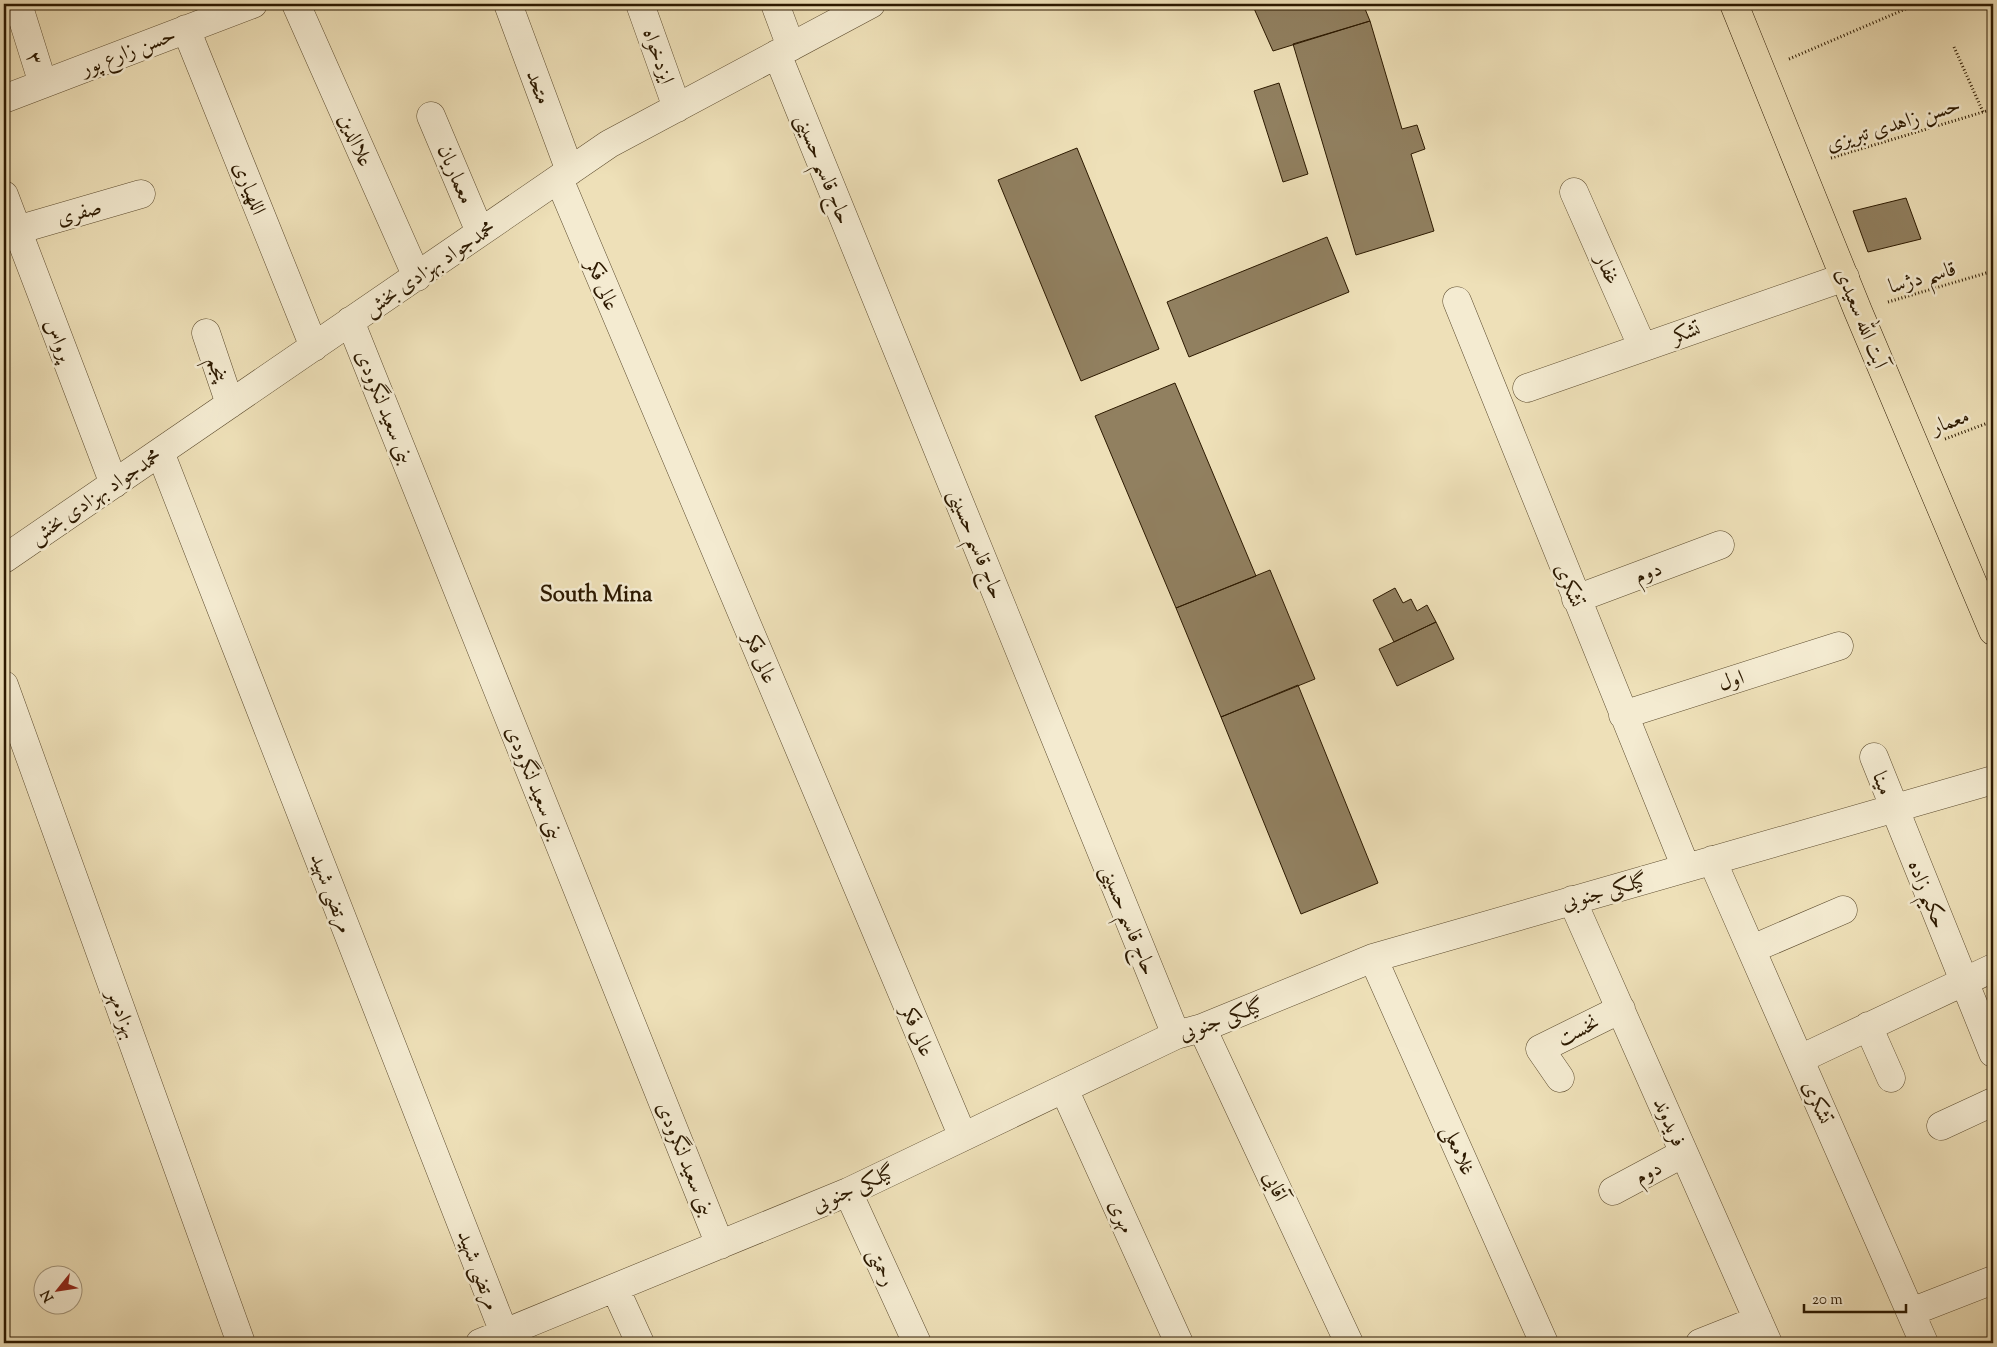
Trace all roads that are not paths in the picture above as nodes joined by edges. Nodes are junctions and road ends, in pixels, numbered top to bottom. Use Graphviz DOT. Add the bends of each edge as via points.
graph roads {
  1 [pos="18,4"];
  2 [pos="253,4"];
  3 [pos="296,4"];
  4 [pos="508,4"];
  5 [pos="640,4"];
  6 [pos="775,4"];
  7 [pos="871,4"];
  8 [pos="1734,4"];
  9 [pos="186,29"];
  10 [pos="784,51"];
  11 [pos="43,84"];
  12 [pos="4,99"];
  13 [pos="677,108"];
  14 [pos="431,116"];
  15 [pos="564,175"];
  16 [pos="1574,192"];
  17 [pos="141,194"];
  18 [pos="4,195"];
  19 [pos="17,230"];
  20 [pos="480,232"];
  21 [pos="417,277"];
  22 [pos="1845,277"];
  23 [pos="1457,301"];
  24 [pos="350,322"];
  25 [pos="206,334"];
  26 [pos="1642,346"];
  27 [pos="314,347"];
  28 [pos="1527,388"];
  29 [pos="230,404"];
  30 [pos="160,452"];
  31 [pos="114,484"];
  32 [pos="1720,545"];
  33 [pos="4,559"];
  34 [pos="1576,599"];
  35 [pos="1993,631"];
  36 [pos="1839,646"];
  37 [pos="4,685"];
  38 [pos="1623,715"];
  39 [pos="1874,758"];
  40 [pos="1993,780"];
  41 [pos="1892,808"];
  42 [pos="1712,860"];
  43 [pos="1686,868"];
  44 [pos="1572,900"];
  45 [pos="1843,910"];
  46 [pos="1752,949"];
  47 [pos="1373,958"];
  48 [pos="1993,968"];
  49 [pos="1963,980"];
  50 [pos="1621,1009"];
  51 [pos="1868,1026"];
  52 [pos="1189,1031"];
  53 [pos="1993,1054"];
  54 [pos="1800,1059"];
  55 [pos="1560,1078"];
  56 [pos="1891,1078"];
  57 [pos="1064,1089"];
  58 [pos="1993,1102"];
  59 [pos="1942,1126"];
  60 [pos="962,1137"];
  61 [pos="1684,1153"];
  62 [pos="1613,1191"];
  63 [pos="848,1192"];
  64 [pos="720,1245"];
  65 [pos="1993,1280"];
  66 [pos="615,1288"];
  67 [pos="1910,1312"];
  68 [pos="1763,1332"];
  69 [pos="497,1340"];
  70 [pos="241,1343"];
  71 [pos="640,1343"];
  72 [pos="917,1343"];
  73 [pos="1179,1343"];
  74 [pos="1349,1343"];
  75 [pos="1544,1343"];
  76 [pos="1700,1343"];
  77 [pos="1924,1343"];
  1 -- 11 [label="street, ۳"];
  2 -- 9 [label="street, حسن زارع پور"];
  3 -- 21 [label="street, علاالدین"];
  4 -- 15 [label="street, متحد"];
  5 -- 13 [label="street, ایزدخواه"];
  6 -- 10 [label="street, حاج قاسم حسینی"];
  7 -- 10 [label="street, محمدجواد بهزادی بخش"];
  8 -- 22 [label="main road, آیت الله سعیدی"];
  9 -- 11 [label="street, حسن زارع پور"];
  9 -- 27 [label="street, اللهیاری"];
  10 -- 13 [label="street, محمدجواد بهزادی بخش"];
  10 -- 52 [label="street, حاج قاسم حسینی"];
  11 -- 12 [label="street, حسن زارع پور"];
  13 -- 15 [label="street, محمدجواد بهزادی بخش" via="609,144"];
  14 -- 20 [label="street, معماریان"];
  15 -- 20 [label="street, محمدجواد بهزادی بخش"];
  15 -- 60 [label="street, عالی فکر"];
  16 -- 26 [label="street, غفار"];
  17 -- 19 [label="street, صفری"];
  18 -- 19 [label="street, پرواس"];
  19 -- 31 [label="street, پرواس"];
  20 -- 21 [label="street, محمدجواد بهزادی بخش"];
  21 -- 24 [label="street, محمدجواد بهزادی بخش"];
  22 -- 26 [label="street, تشکر"];
  22 -- 35 [label="main road, آیت الله سعیدی"];
  23 -- 34 [label="street, تشکری"];
  24 -- 27 [label="street, محمدجواد بهزادی بخش"];
  24 -- 64 [label="street, بنی سعید لنگرودی"];
  25 -- 29 [label="street, پنجم"];
  26 -- 28 [label="street, تشکر"];
  27 -- 29 [label="street, محمدجواد بهزادی بخش"];
  29 -- 30 [label="street, محمدجواد بهزادی بخش"];
  30 -- 31 [label="street, محمدجواد بهزادی بخش"];
  30 -- 69 [label="street, مرتضی شهید"];
  31 -- 33 [label="street, محمدجواد بهزادی بخش"];
  32 -- 34 [label="street, دوم"];
  34 -- 38 [label="street, تشکری"];
  36 -- 38 [label="street, اول"];
  37 -- 70 [label="street, بهزادمهر"];
  38 -- 43 [label="street, تشکری"];
  39 -- 41 [label="street, مینا"];
  40 -- 41 [label="street, گیلکی جنوبی"];
  41 -- 42 [label="street, گیلکی جنوبی"];
  41 -- 49 [label="street, حکیم زاده"];
  42 -- 43 [label="street, گیلکی جنوبی"];
  42 -- 46 [label="street, تشکری"];
  43 -- 44 [label="street, گیلکی جنوبی"];
  44 -- 47 [label="street, گیلکی جنوبی"];
  44 -- 50 [label="street, فریدوند"];
  45 -- 46 [label="street"];
  46 -- 54 [label="street, تشکری"];
  47 -- 52 [label="street, گیلکی جنوبی"];
  47 -- 75 [label="street, غلامعلی"];
  48 -- 49 [label="street"];
  49 -- 51 [label="street"];
  49 -- 53 [label="street, حکیم زاده"];
  50 -- 55 [label="street, نخست" via="1540,1050"];
  50 -- 61 [label="street, فریدوند"];
  51 -- 54 [label="street"];
  51 -- 56 [label="street"];
  52 -- 57 [label="street, گیلکی جنوبی"];
  52 -- 74 [label="street, آقایی"];
  54 -- 67 [label="street, تشکری"];
  57 -- 60 [label="street, گیلکی جنوبی"];
  57 -- 73 [label="street, مهری"];
  58 -- 59 [label="street"];
  60 -- 63 [label="street, گیلکی جنوبی"];
  61 -- 62 [label="street, دوم"];
  61 -- 68 [label="street, فریدوند"];
  63 -- 64 [label="street, گیلکی جنوبی"];
  63 -- 72 [label="street, رحمتی"];
  64 -- 66 [label="street, گیلکی جنوبی"];
  65 -- 67 [label="street"];
  66 -- 69 [label="street, گیلکی جنوبی"];
  66 -- 71 [label="street"];
  67 -- 77 [label="street, تشکری"];
  68 -- 76 [label="street"];
}
